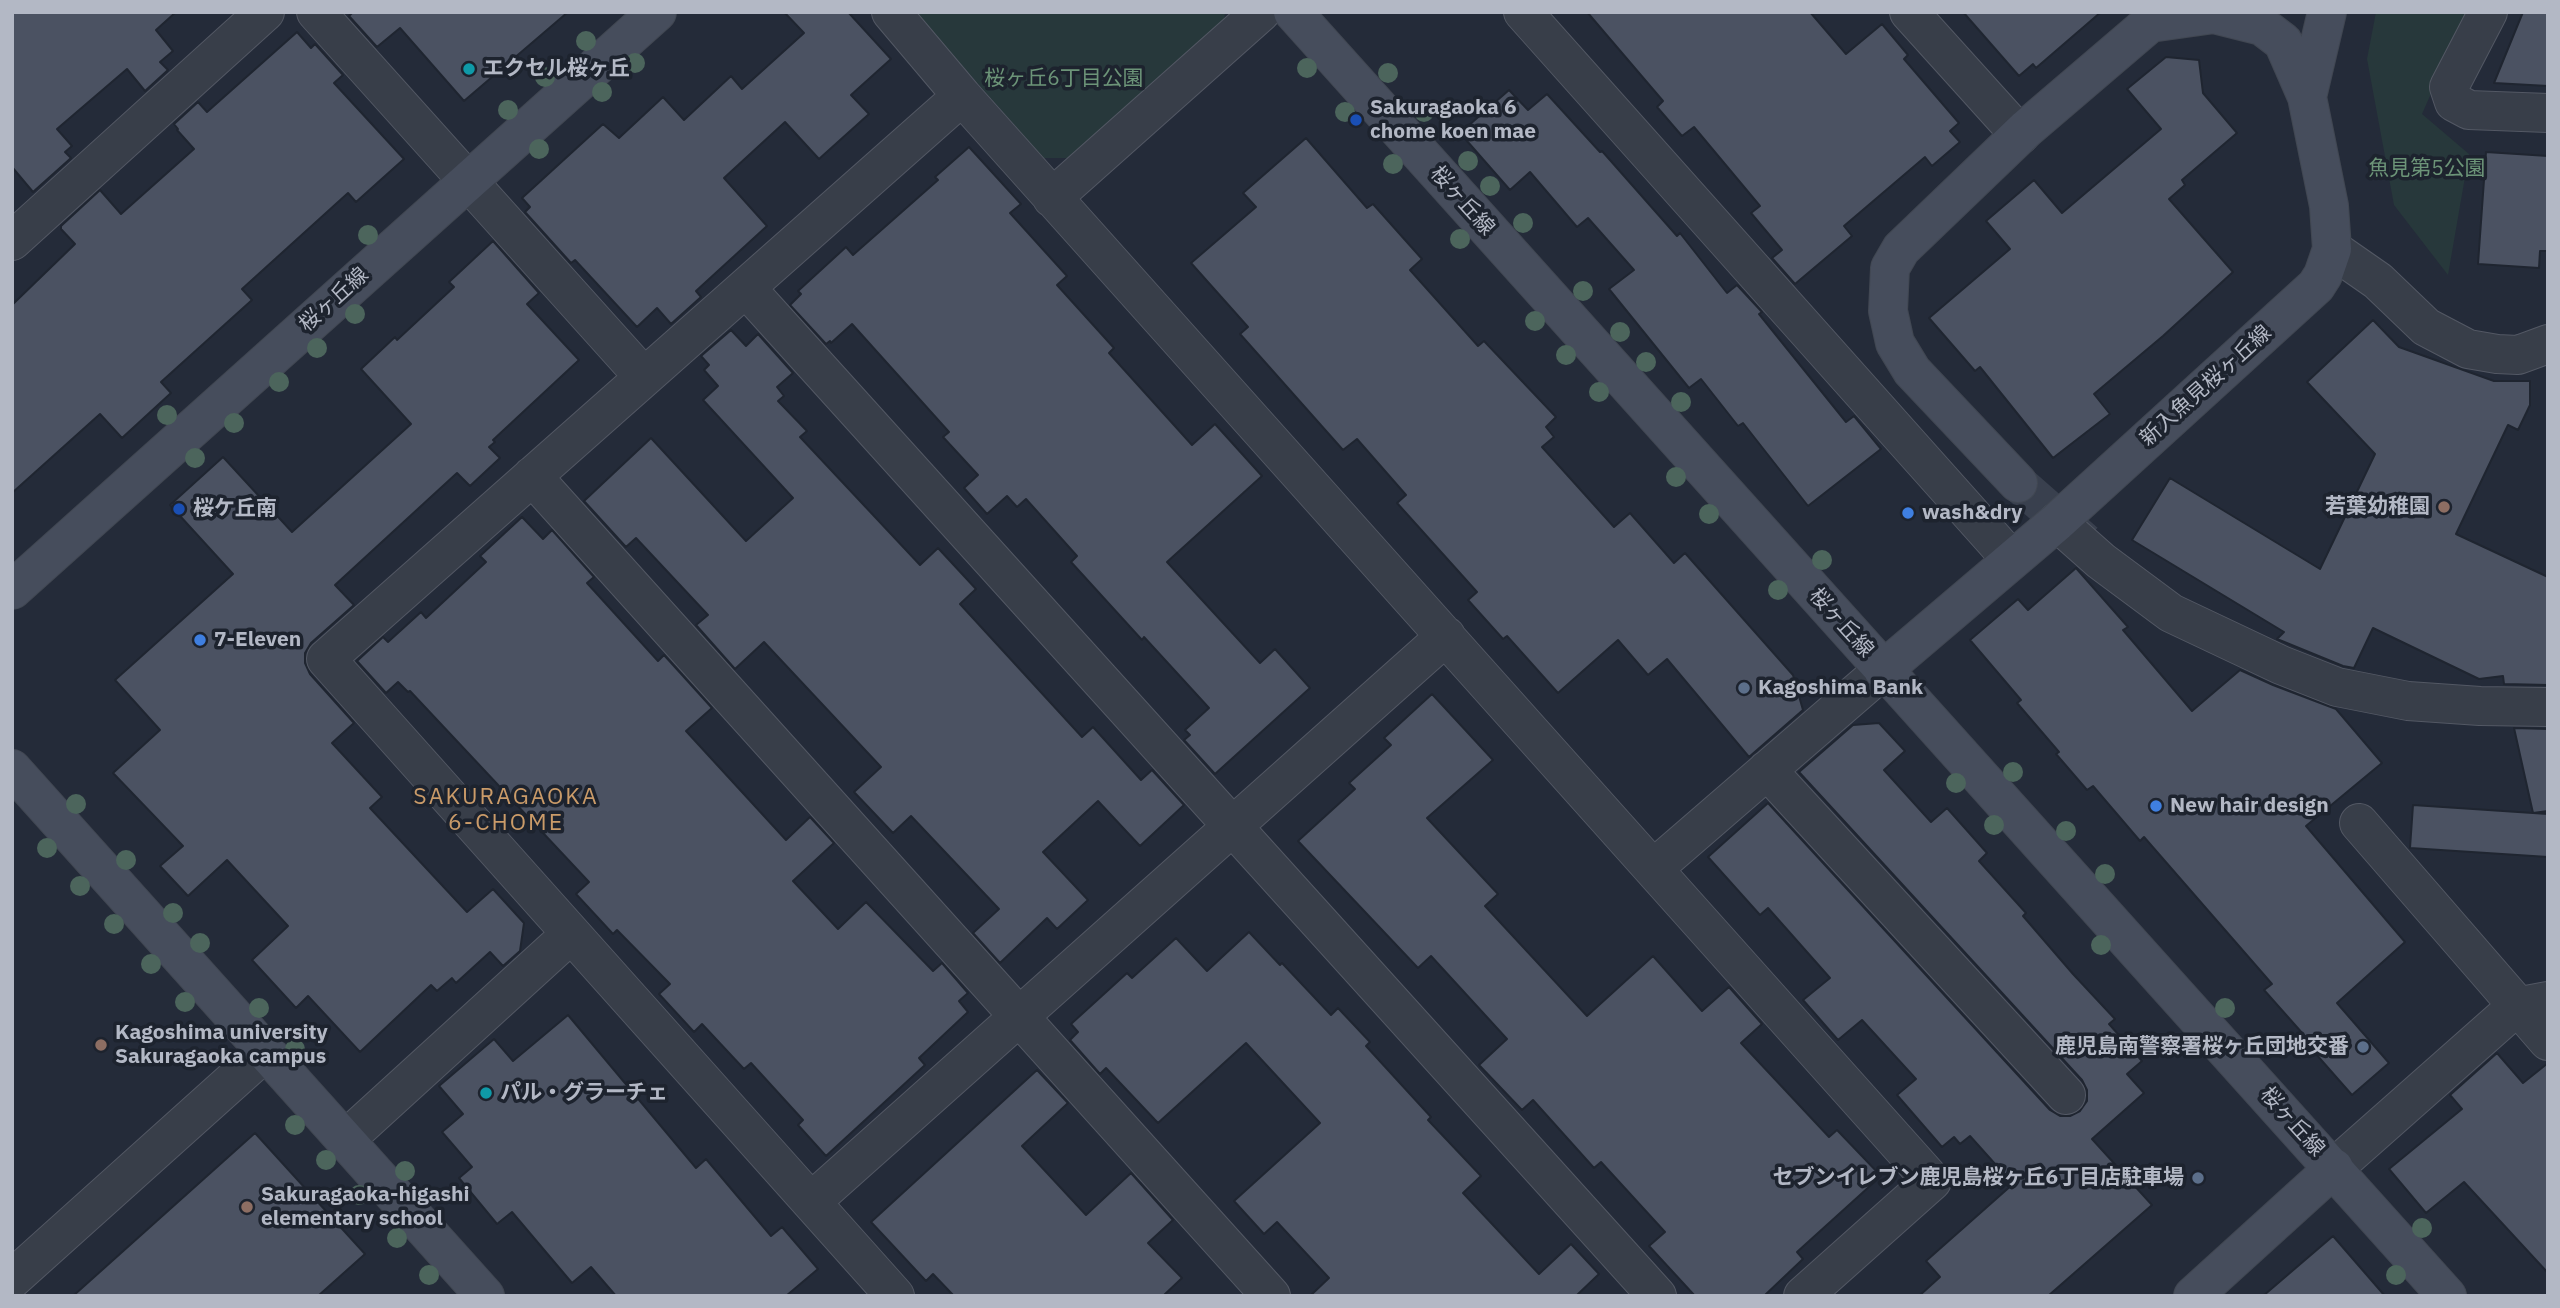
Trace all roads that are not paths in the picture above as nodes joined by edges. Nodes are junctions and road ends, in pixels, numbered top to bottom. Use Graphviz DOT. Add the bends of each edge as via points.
graph roads {
  1 [pos="265,12"];
  2 [pos="316,12"];
  3 [pos="657,12"];
  4 [pos="891,12"];
  5 [pos="1261,12"];
  6 [pos="1293,12"];
  7 [pos="1523,12"];
  8 [pos="1909,12"];
  9 [pos="2327,12"];
  10 [pos="2487,12"];
  11 [pos="2255,19"];
  12 [pos="962,96"];
  13 [pos="2307,97"];
  14 [pos="2548,113"];
  15 [pos="2020,135"];
  16 [pos="467,180"];
  17 [pos="1052,198"];
  18 [pos="12,241"];
  19 [pos="2332,249"];
  20 [pos="746,288"];
  21 [pos="2548,344"];
  22 [pos="644,377"];
  23 [pos="532,476"];
  24 [pos="2018,483"];
  25 [pos="2057,522"];
  26 [pos="2011,559"];
  27 [pos="12,590"];
  28 [pos="1446,636"];
  29 [pos="1883,670"];
  30 [pos="2548,707"];
  31 [pos="12,769"];
  32 [pos="1768,770"];
  33 [pos="2359,823"];
  34 [pos="1232,826"];
  35 [pos="1653,869"];
  36 [pos="571,934"];
  37 [pos="2532,1004"];
  38 [pos="1019,1016"];
  39 [pos="2548,1041"];
  40 [pos="266,1051"];
  41 [pos="2066,1095"];
  42 [pos="345,1140"];
  43 [pos="2334,1168"];
  44 [pos="811,1202"];
  45 [pos="12,1279"];
  46 [pos="485,1296"];
  47 [pos="895,1296"];
  48 [pos="1271,1296"];
  49 [pos="1657,1296"];
  50 [pos="1803,1296"];
  51 [pos="2193,1296"];
  52 [pos="2447,1296"];
  1 -- 18 [label="street"];
  2 -- 16 [label="street"];
  3 -- 16 [label="street, 桜ヶ丘線"];
  4 -- 12 [label="street"];
  5 -- 17 [label="street"];
  6 -- 29 [label="street, 桜ヶ丘線"];
  7 -- 26 [label="street"];
  8 -- 15 [label="street"];
  9 -- 13 [label="street, 新入魚見桜ヶ丘線"];
  10 -- 14 [label="street" via="2449,87 2454,102 2469,110"];
  11 -- 13 [label="street" via="2284,42"];
  11 -- 15 [label="street" via="2214,14 2150,23"];
  12 -- 17 [label="street"];
  12 -- 20 [label="street"];
  13 -- 19 [label="street, 新入魚見桜ヶ丘線" via="2329,206"];
  15 -- 24 [label="street" via="1901,249 1890,268 1888,312 1895,343 1912,370"];
  16 -- 22 [label="street"];
  16 -- 27 [label="street, 桜ヶ丘線"];
  17 -- 28 [label="street"];
  19 -- 21 [label="street" via="2378,281 2426,327 2468,349 2518,355"];
  19 -- 25 [label="street, 新入魚見桜ヶ丘線" via="2316,286"];
  20 -- 22 [label="street"];
  20 -- 34 [label="street"];
  22 -- 23 [label="street"];
  23 -- 36 [label="street" via="326,659"];
  23 -- 38 [label="street"];
  25 -- 26 [label="street, 新入魚見桜ヶ丘線"];
  25 -- 30 [label="street" via="2171,613 2281,666 2337,687 2408,701"];
  26 -- 29 [label="street, 新入魚見桜ヶ丘線"];
  28 -- 34 [label="street"];
  28 -- 35 [label="street"];
  29 -- 32 [label="street"];
  29 -- 43 [label="street, 桜ヶ丘線"];
  31 -- 40 [label="street"];
  32 -- 35 [label="street"];
  32 -- 41 [label="street"];
  33 -- 37 [label="street"];
  34 -- 38 [label="street"];
  34 -- 49 [label="street"];
  35 -- 50 [label="street" via="1932,1181"];
  36 -- 42 [label="street"];
  36 -- 44 [label="street"];
  37 -- 39 [label="street"];
  37 -- 43 [label="street"];
  38 -- 44 [label="street"];
  38 -- 48 [label="street"];
  40 -- 42 [label="street"];
  40 -- 45 [label="street"];
  42 -- 46 [label="street"];
  43 -- 51 [label="street"];
  43 -- 52 [label="street, 桜ヶ丘線"];
  44 -- 47 [label="street"];
}
